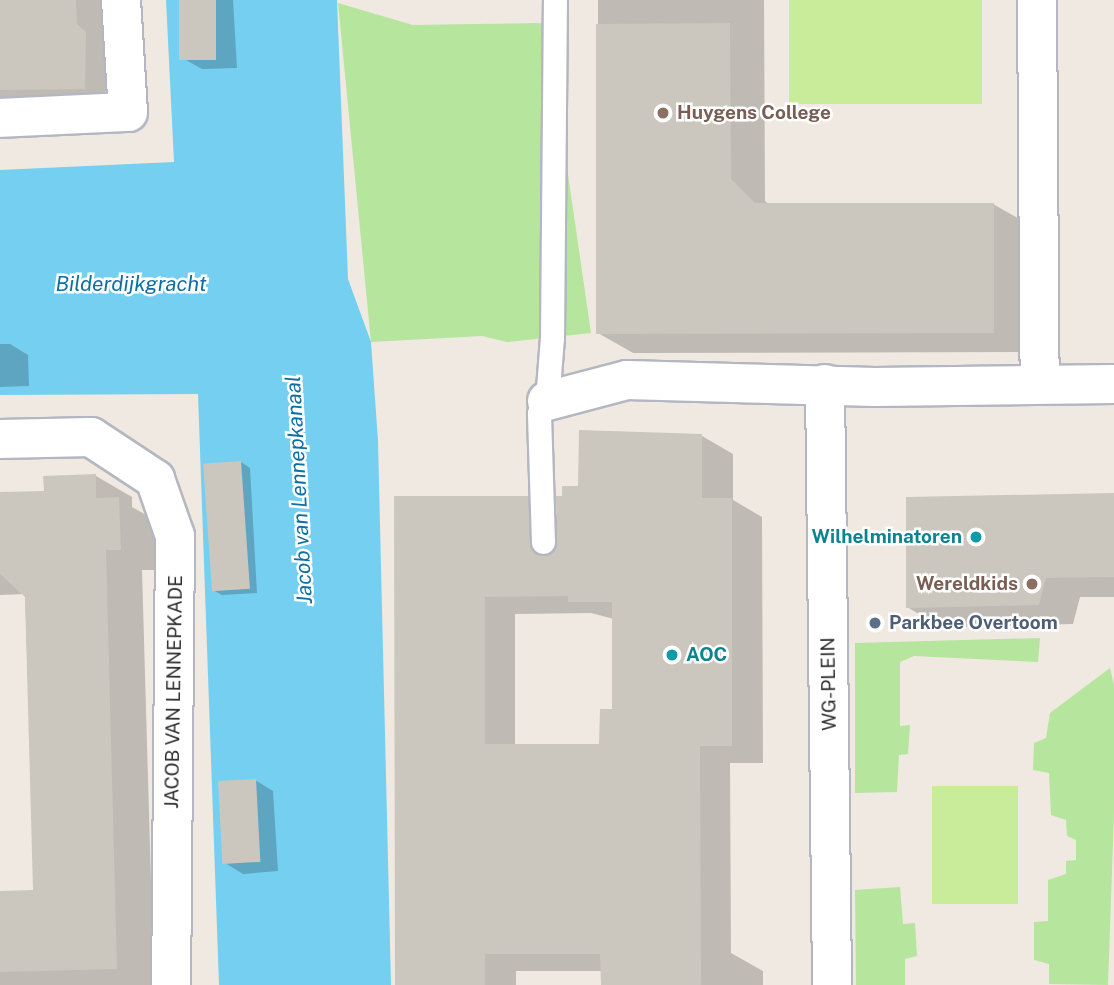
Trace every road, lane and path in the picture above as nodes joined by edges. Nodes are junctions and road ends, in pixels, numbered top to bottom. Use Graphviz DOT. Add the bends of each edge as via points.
graph roads {
  1 [pos="121,0"];
  2 [pos="555,0"];
  3 [pos="1037,0"];
  4 [pos="0,118"];
  5 [pos="825,384"];
  6 [pos="1040,384"];
  7 [pos="1114,384"];
  8 [pos="547,401"];
  9 [pos="0,439"];
  10 [pos="542,542"];
  11 [pos="171,985"];
  12 [pos="832,985"];
  1 -- 4 [label="street" via="128,112"];
  2 -- 8 [label="lane" via="552,338"];
  3 -- 6 [label="street"];
  5 -- 6 [label="street"];
  5 -- 8 [label="street" via="627,380"];
  5 -- 12 [label="street, WG-PLEIN"];
  6 -- 7 [label="street"];
  8 -- 10 [label="lane" via="539,413"];
  9 -- 11 [label="street, JACOB VAN LENNEPKADE" via="91,437 155,480 175,536"];
}
